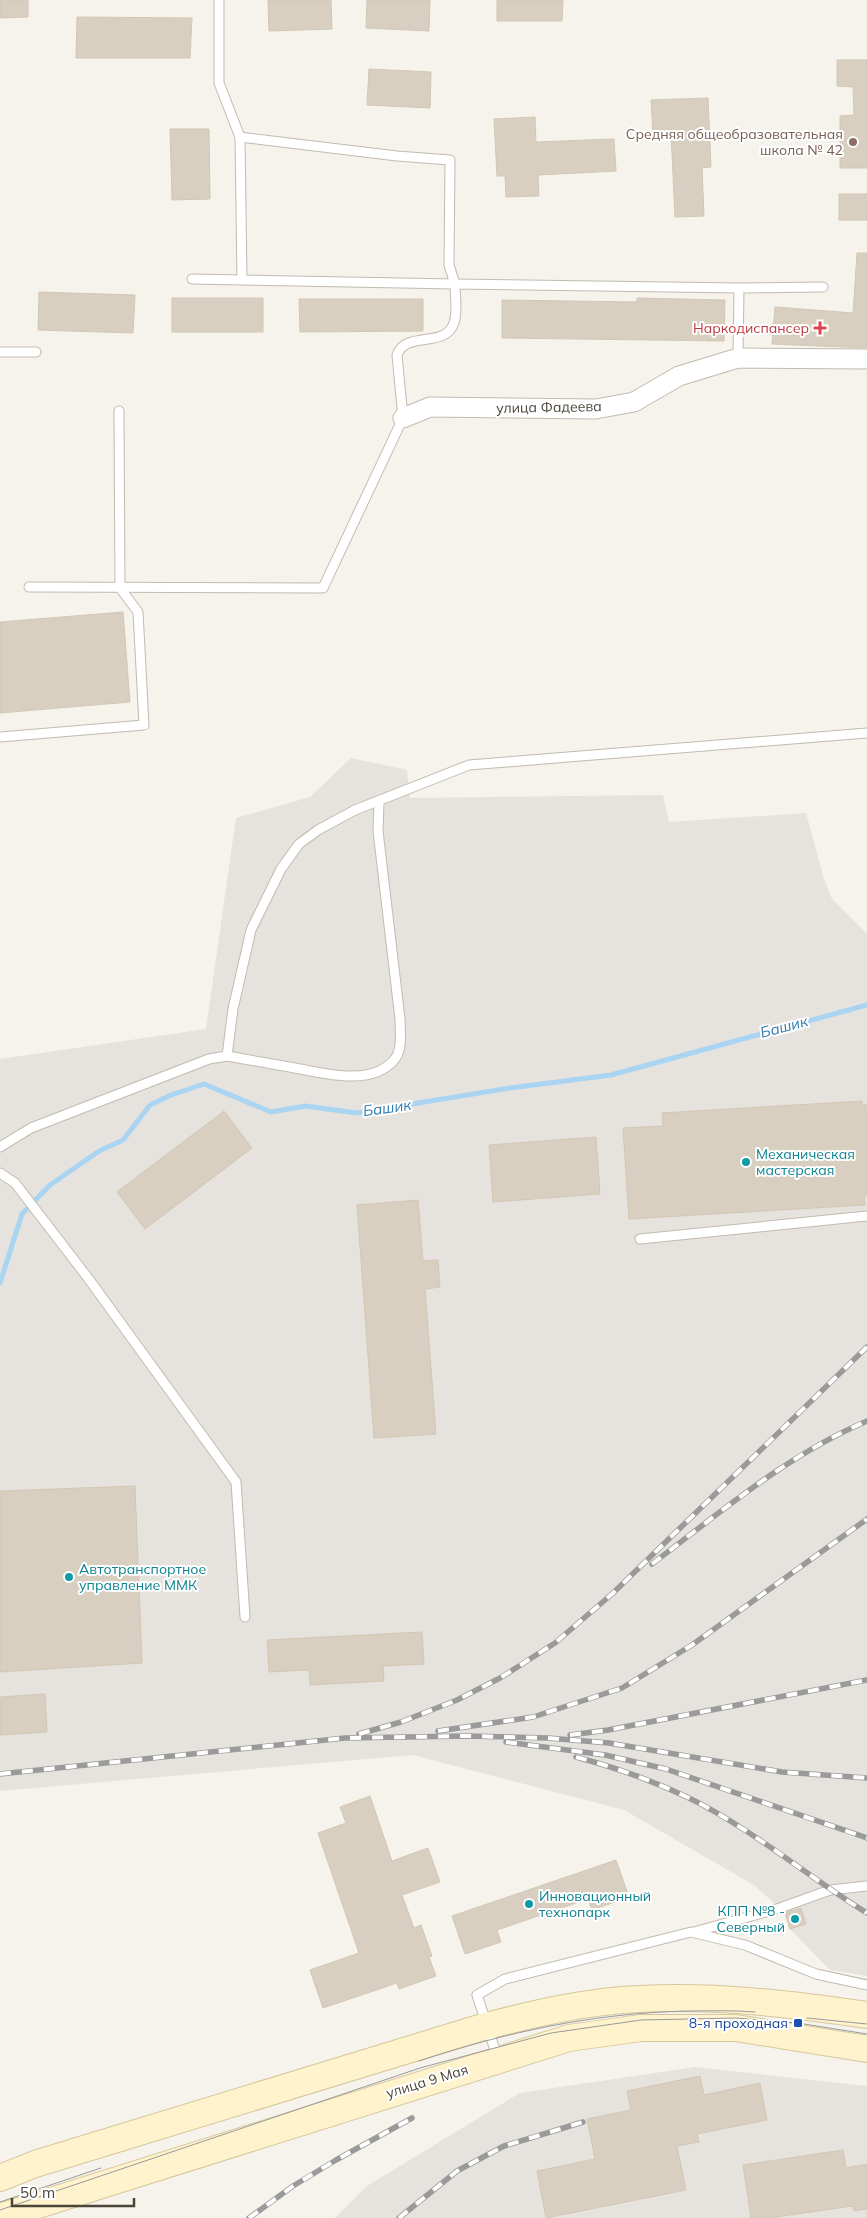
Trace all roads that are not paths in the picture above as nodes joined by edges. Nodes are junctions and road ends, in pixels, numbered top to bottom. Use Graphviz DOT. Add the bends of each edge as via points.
graph roads {
  1 [pos="219,0"];
  2 [pos="240,137"];
  3 [pos="192,279"];
  4 [pos="242,280"];
  5 [pos="455,284"];
  6 [pos="823,287"];
  7 [pos="739,288"];
  8 [pos="0,352"];
  9 [pos="36,352"];
  10 [pos="738,358"];
  11 [pos="867,359"];
  12 [pos="119,411"];
  13 [pos="403,418"];
  14 [pos="29,588"];
  15 [pos="120,588"];
  16 [pos="867,733"];
  17 [pos="0,737"];
  18 [pos="379,802"];
  19 [pos="227,1056"];
  20 [pos="0,1147"];
  21 [pos="0,1172"];
  22 [pos="867,1216"];
  23 [pos="640,1239"];
  24 [pos="245,1617"];
  25 [pos="867,1886"];
  26 [pos="691,1932"];
  27 [pos="867,1985"];
  28 [pos="867,2016"];
  29 [pos="486,2026"];
  30 [pos="867,2049"];
  31 [pos="498,2059"];
  32 [pos="0,2178"];
  33 [pos="0,2217"];
  1 -- 2 [label="lane" via="219,83"];
  2 -- 4 [label="lane"];
  2 -- 5 [label="lane" via="450,160 449,265"];
  3 -- 4 [label="lane"];
  4 -- 5 [label="lane"];
  5 -- 7 [label="lane"];
  5 -- 13 [label="lane" via="454,322 450,330 442,336 407,343 397,354"];
  6 -- 7 [label="lane"];
  7 -- 10 [label="lane"];
  8 -- 9 [label="lane"];
  10 -- 11 [label="street, улица Фадеева"];
  10 -- 13 [label="street, улица Фадеева" via="679,376 634,402 596,409 430,407"];
  12 -- 15 [label="lane"];
  13 -- 15 [label="lane" via="323,588"];
  14 -- 15 [label="lane"];
  15 -- 17 [label="lane" via="138,612 144,725"];
  16 -- 18 [label="lane" via="468,766"];
  18 -- 19 [label="lane" via="355,810 318,830 299,844 281,869 251,930 233,1009"];
  18 -- 19 [label="lane" via="379,840 400,1019 400,1044 395,1059 380,1071 338,1075"];
  19 -- 20 [label="lane" via="209,1059 31,1128"];
  21 -- 24 [label="lane" via="14,1183 40,1215 236,1482"];
  22 -- 23 [label="lane"];
  25 -- 26 [label="lane" via="830,1890 780,1908"];
  26 -- 27 [label="lane" via="745,1945 816,1974"];
  26 -- 29 [label="lane" via="505,1979 477,1995"];
  28 -- 29 [label="main road" via="734,1999 638,1998 560,2008"];
  29 -- 31 [label="lane"];
  29 -- 32 [label="main road" via="44,2161"];
  30 -- 31 [label="main road, улица 9 Мая" via="736,2028 641,2028 569,2038"];
  31 -- 33 [label="main road, улица 9 Мая"];
}
